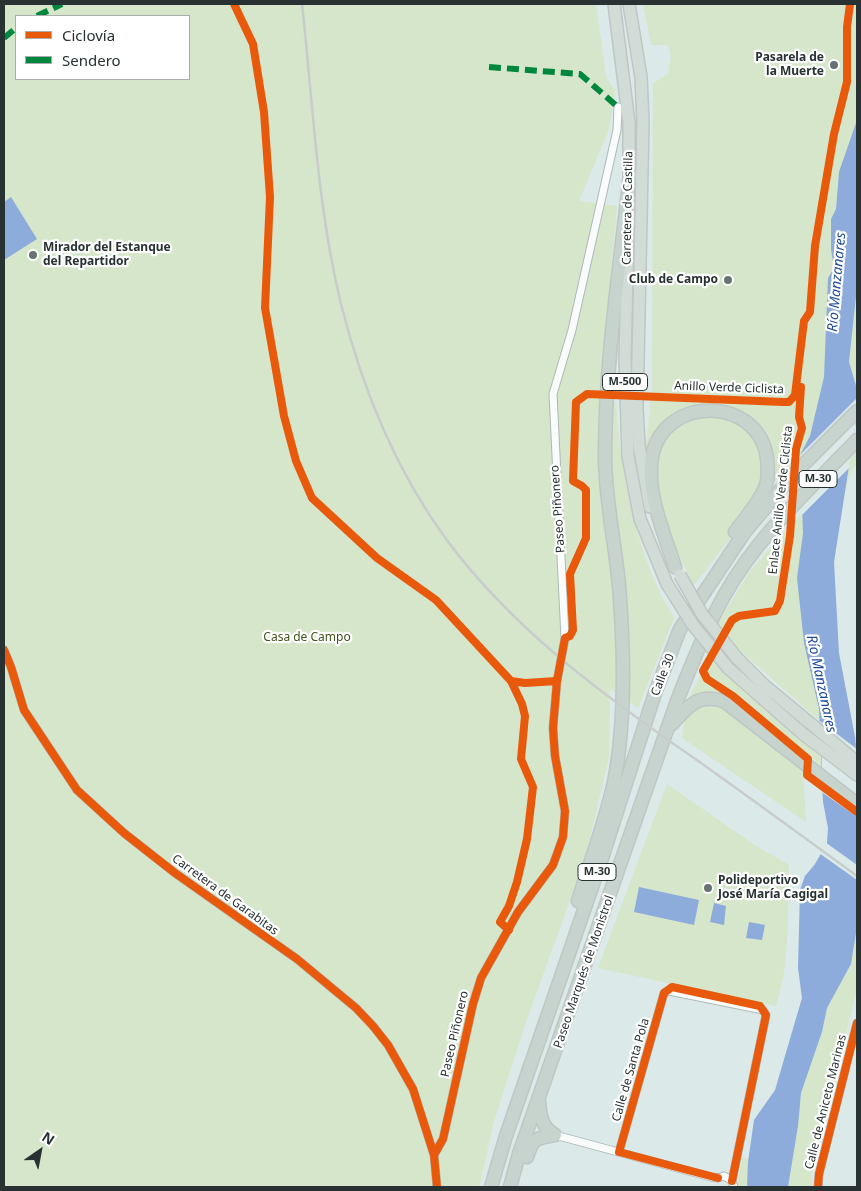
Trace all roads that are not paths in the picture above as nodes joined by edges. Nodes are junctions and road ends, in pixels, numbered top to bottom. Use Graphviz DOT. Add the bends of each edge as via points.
graph roads {
  1 [pos="614,4"];
  2 [pos="628,4"];
  3 [pos="618,107"];
  4 [pos="630,174"];
  5 [pos="857,411"];
  6 [pos="856,442"];
  7 [pos="678,571"];
  8 [pos="680,629"];
  9 [pos="4,650"];
  10 [pos="668,728"];
  11 [pos="857,760"];
  12 [pos="844,766"];
  13 [pos="857,775"];
  14 [pos="857,779"];
  15 [pos="857,804"];
  16 [pos="557,989"];
  17 [pos="857,1023"];
  18 [pos="539,1099"];
  19 [pos="555,1135"];
  20 [pos="619,1152"];
  21 [pos="434,1155"];
  22 [pos="718,1178"];
  23 [pos="733,1184"];
  24 [pos="437,1187"];
  25 [pos="491,1187"];
  26 [pos="510,1187"];
  27 [pos="516,1187"];
  28 [pos="715,1187"];
  29 [pos="818,1187"];
  1 -- 4 [label="highway, Carretera de Castilla / M-500" via="629,123"];
  2 -- 7 [label="highway, Carretera de Castilla / M-500" via="641,77 643,122 637,401 639,445 652,515"];
  3 -- 21 [label="street, Paseo Piñonero" via="617,130 572,330 553,394 565,638 553,728 565,812 563,837 553,865 518,912 482,978 473,1004 443,1138"];
  4 -- 12 [label="highway, Carretera de Castilla / M-500, bridge" via="625,359 628,456 640,519 667,584 693,625 728,668"];
  4 -- 16 [label="highway" via="610,361 605,456 620,600 622,679 618,748 614,781 578,901"];
  5 -- 8 [label="highway, Calle 30 / M-30" via="792,476 744,533"];
  6 -- 10 [label="highway, Calle 30 / M-30" via="783,515 724,595 700,641"];
  7 -- 8 [label="highway" via="658,513 651,478 657,441 668,426 683,415 705,410 734,414 761,438 768,463 766,487 708,574"];
  7 -- 11 [label="highway, Carretera de Castilla / M-500, bridge" via="702,614 737,658 764,685"];
  8 -- 16 [label="highway, Calle 30 / M-30" via="655,693"];
  9 -- 21 [label="street, Carretera de Garabitas" via="24,710 77,790 175,873 297,959 373,1026 414,1089"];
  10 -- 15 [label="highway" via="685,709 700,699 724,701"];
  10 -- 18 [label="highway, Paseo Marqués de Monistrol / M-30"];
  12 -- 13 [label="highway, Carretera de Castilla / M-500"];
  12 -- 14 [label="highway, M-500"];
  16 -- 25 [label="highway, Paseo Marqués de Monistrol / M-30"];
  17 -- 29 [label="street, Calle de Aniceto Marinas"];
  18 -- 19 [label="highway" via="540,1116 546,1129"];
  18 -- 26 [label="highway, Paseo Marqués de Monistrol / M-30"];
  19 -- 20 [label="street"];
  19 -- 27 [label="highway" via="532,1142"];
  20 -- 22 [label="street"];
  20 -- 23 [label="street, Calle de Santa Pola" via="664,993 669,991 763,1010 766,1015"];
  21 -- 24 [label="street, Paseo Piñonero"];
  22 -- 23 [label="street" via="724,1176"];
  22 -- 28 [label="street"];
}
